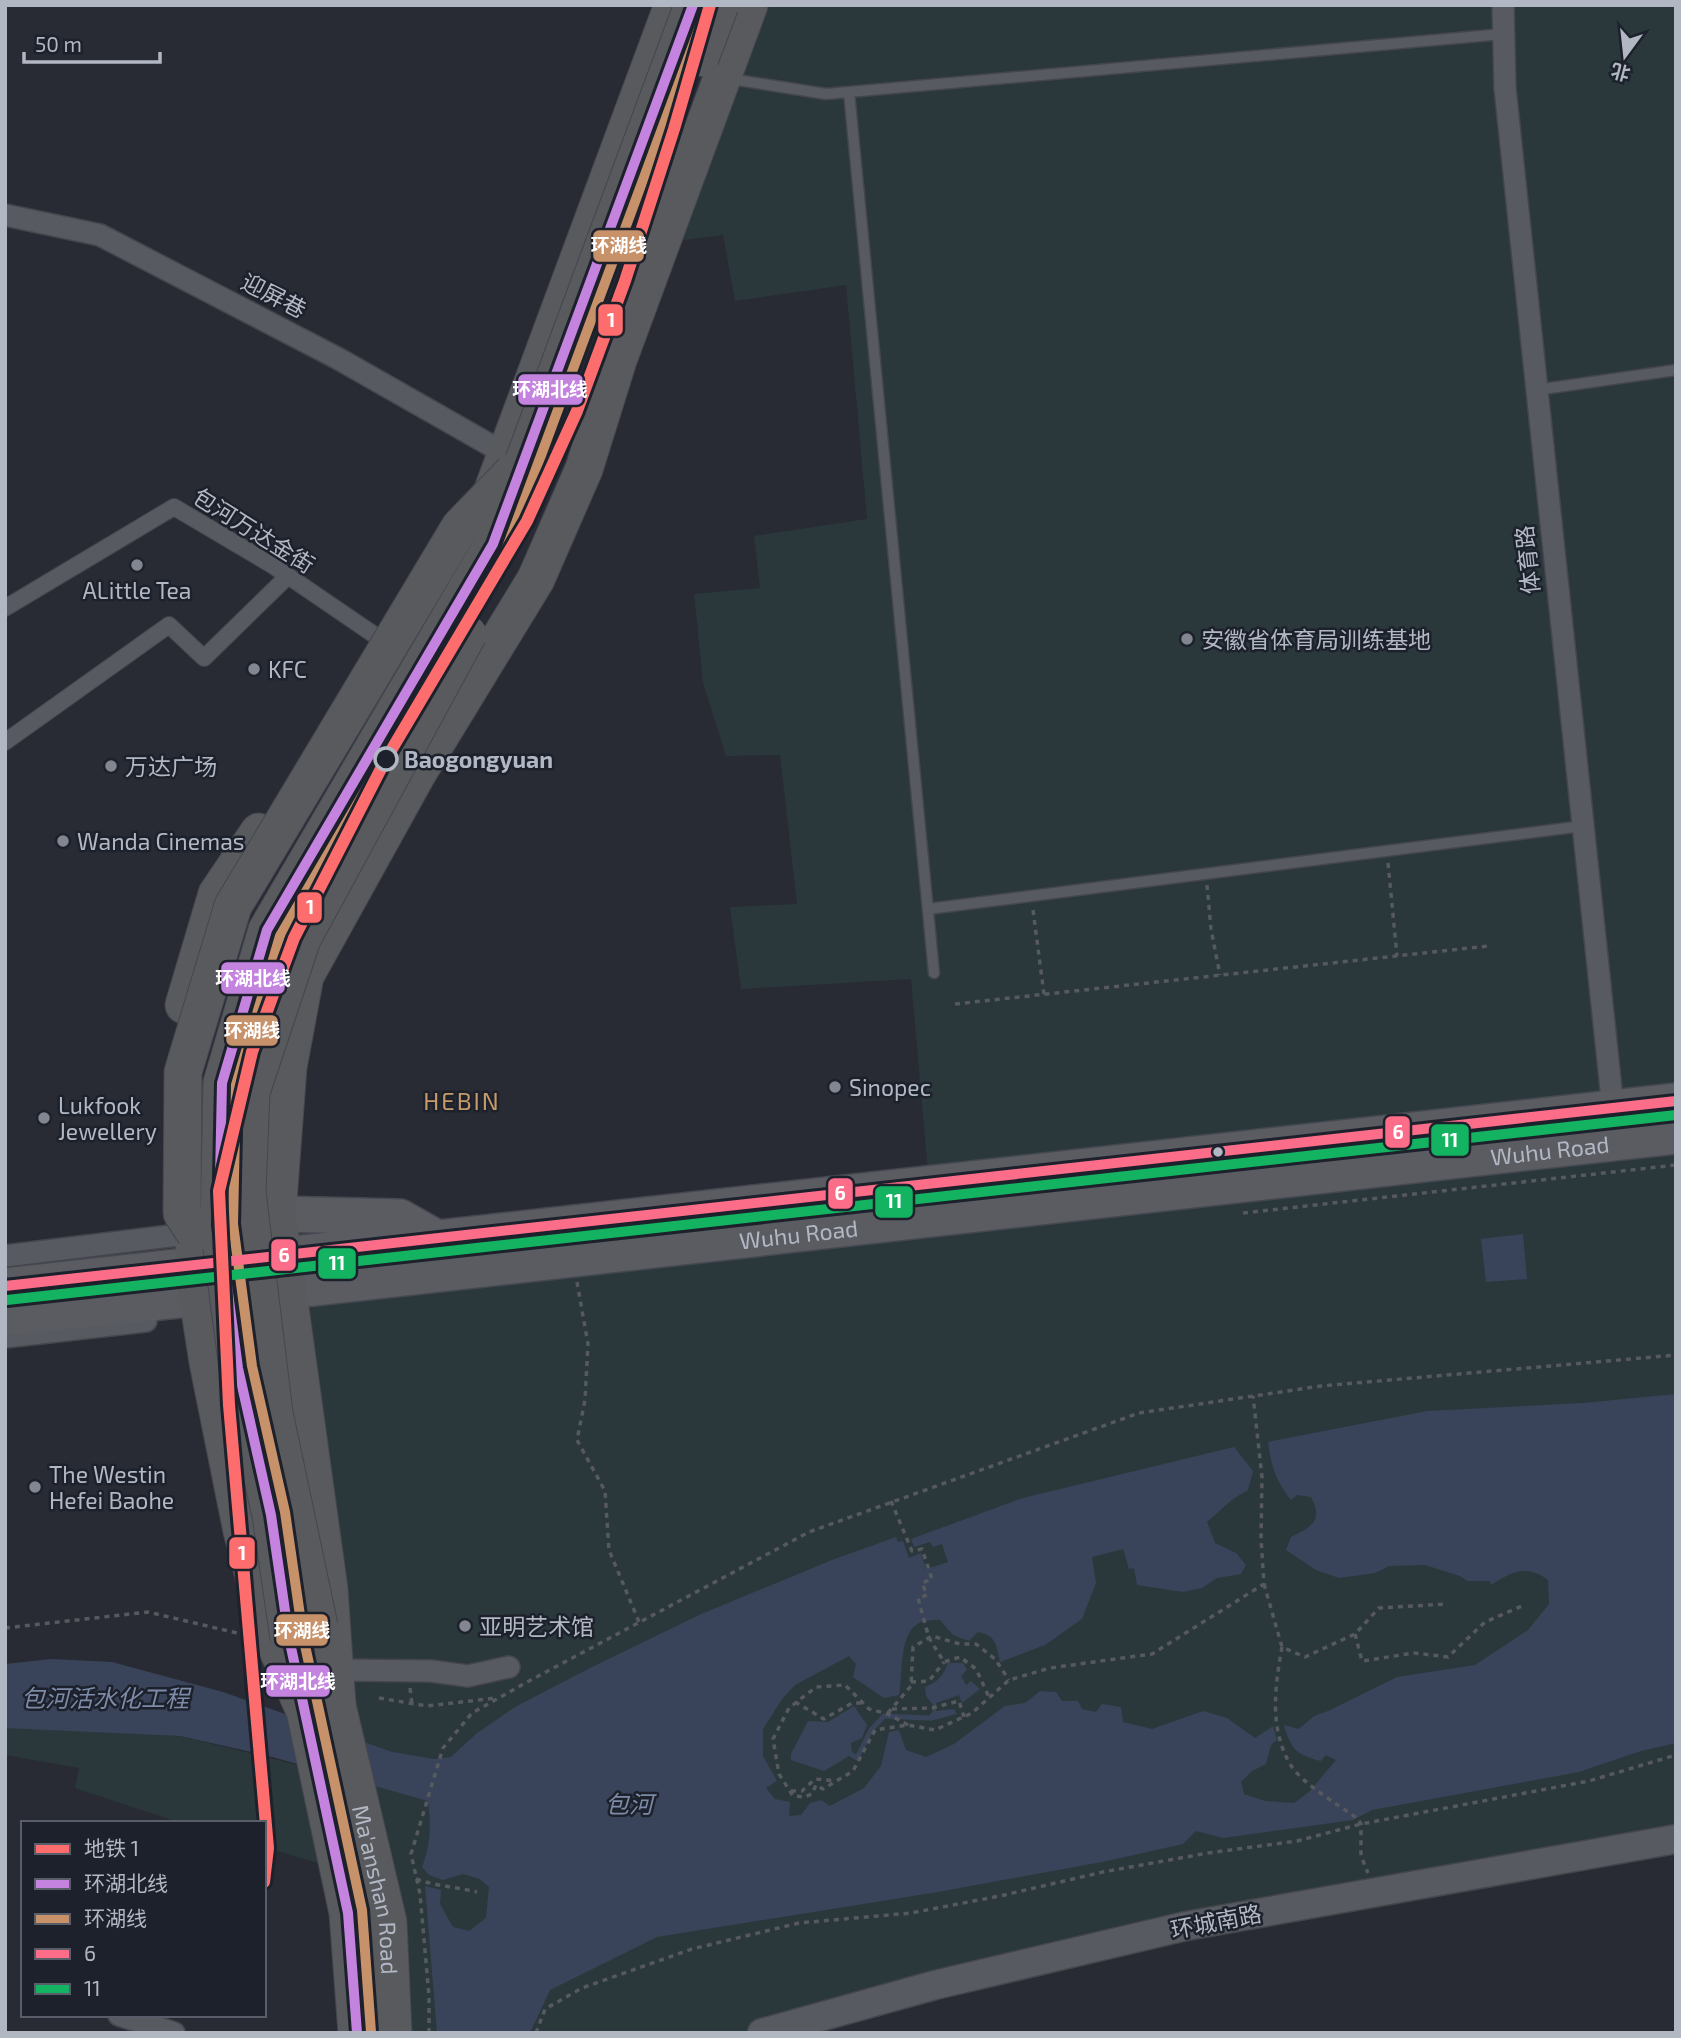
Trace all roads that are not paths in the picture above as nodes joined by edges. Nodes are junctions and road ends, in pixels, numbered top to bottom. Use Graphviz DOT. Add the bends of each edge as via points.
graph roads {
  1 [pos="673,5"];
  2 [pos="693,5"];
  3 [pos="720,5"];
  4 [pos="749,5"];
  5 [pos="761,5"];
  6 [pos="1503,5"];
  7 [pos="1503,34"];
  8 [pos="737,80"];
  9 [pos="849,92"];
  10 [pos="5,215"];
  11 [pos="618,360"];
  12 [pos="1676,370"];
  13 [pos="1536,390"];
  14 [pos="515,457"];
  15 [pos="288,576"];
  16 [pos="5,608"];
  17 [pos="403,655"];
  18 [pos="5,742"];
  19 [pos="1583,826"];
  20 [pos="928,909"];
  21 [pos="934,973"];
  22 [pos="1676,1101"];
  23 [pos="1613,1108"];
  24 [pos="1676,1136"];
  25 [pos="277,1214"];
  26 [pos="439,1239"];
  27 [pos="281,1254"];
  28 [pos="5,1256"];
  29 [pos="197,1277"];
  30 [pos="5,1286"];
  31 [pos="287,1291"];
  32 [pos="5,1318"];
  33 [pos="5,1337"];
  34 [pos="304,1632"];
  35 [pos="509,1667"];
  36 [pos="325,1695"];
  37 [pos="1676,1839"];
  38 [pos="125,2017"];
  39 [pos="174,2033"];
  40 [pos="357,2033"];
  41 [pos="393,2033"];
  42 [pos="762,2033"];
  1 -- 14 [label="highway"];
  2 -- 14 [label="highway, bridge"];
  3 -- 34 [label="highway, bridge" via="507,563 302,939 251,1092 247,1192"];
  4 -- 11 [label="highway"];
  5 -- 11 [label="highway" via="662,273"];
  6 -- 7 [label="street, 体育路"];
  7 -- 9 [label="lane"];
  7 -- 13 [label="street, 体育路"];
  8 -- 9 [label="lane" via="826,94"];
  9 -- 20 [label="lane"];
  10 -- 14 [label="street, 迎屏巷" via="100,235"];
  11 -- 25 [label="highway" via="584,469 536,579 417,774 305,976 288,1067"];
  12 -- 13 [label="lane"];
  13 -- 19 [label="street, 体育路"];
  14 -- 17 [label="highway" via="476,535"];
  14 -- 29 [label="highway, bridge" via="460,527 233,906 183,1072 182,1213"];
  14 -- 34 [label="highway, bridge" via="493,544 267,930 222,1083 221,1238 238,1368 271,1515"];
  15 -- 16 [label="street, 包河万达金街" via="174,507"];
  15 -- 17 [label="street, 包河万达金街"];
  15 -- 18 [label="street" via="204,658 169,625"];
  17 -- 29 [label="highway" via="368,702 247,916 201,1061"];
  19 -- 20 [label="lane"];
  19 -- 23 [label="street, 体育路"];
  20 -- 21 [label="lane"];
  22 -- 23 [label="main road, Wuhu Road"];
  23 -- 26 [label="main road, Wuhu Road"];
  24 -- 31 [label="main road, Wuhu Road"];
  25 -- 26 [label="main road" via="400,1217"];
  25 -- 27 [label="highway"];
  26 -- 27 [label="main road, Wuhu Road"];
  27 -- 29 [label="main road, Wuhu Road"];
  27 -- 31 [label="highway"];
  28 -- 29 [label="street"];
  29 -- 30 [label="main road, Wuhu Road"];
  29 -- 31 [label="main road, Wuhu Road"];
  29 -- 32 [label="main road, Wuhu Road"];
  29 -- 33 [label="street"];
  29 -- 36 [label="highway" via="208,1362 242,1531 268,1628"];
  31 -- 36 [label="highway" via="329,1589"];
  34 -- 36 [label="highway, Ma'anshan Road"];
  35 -- 36 [label="street" via="468,1676 431,1671"];
  36 -- 40 [label="highway, Ma'anshan Road" via="322,1792 348,1913"];
  36 -- 41 [label="highway, Ma'anshan Road" via="358,1795 388,1922"];
  37 -- 42 [label="street, 环城南路" via="1186,1926 935,1985"];
  38 -- 39 [label="street"];
}
